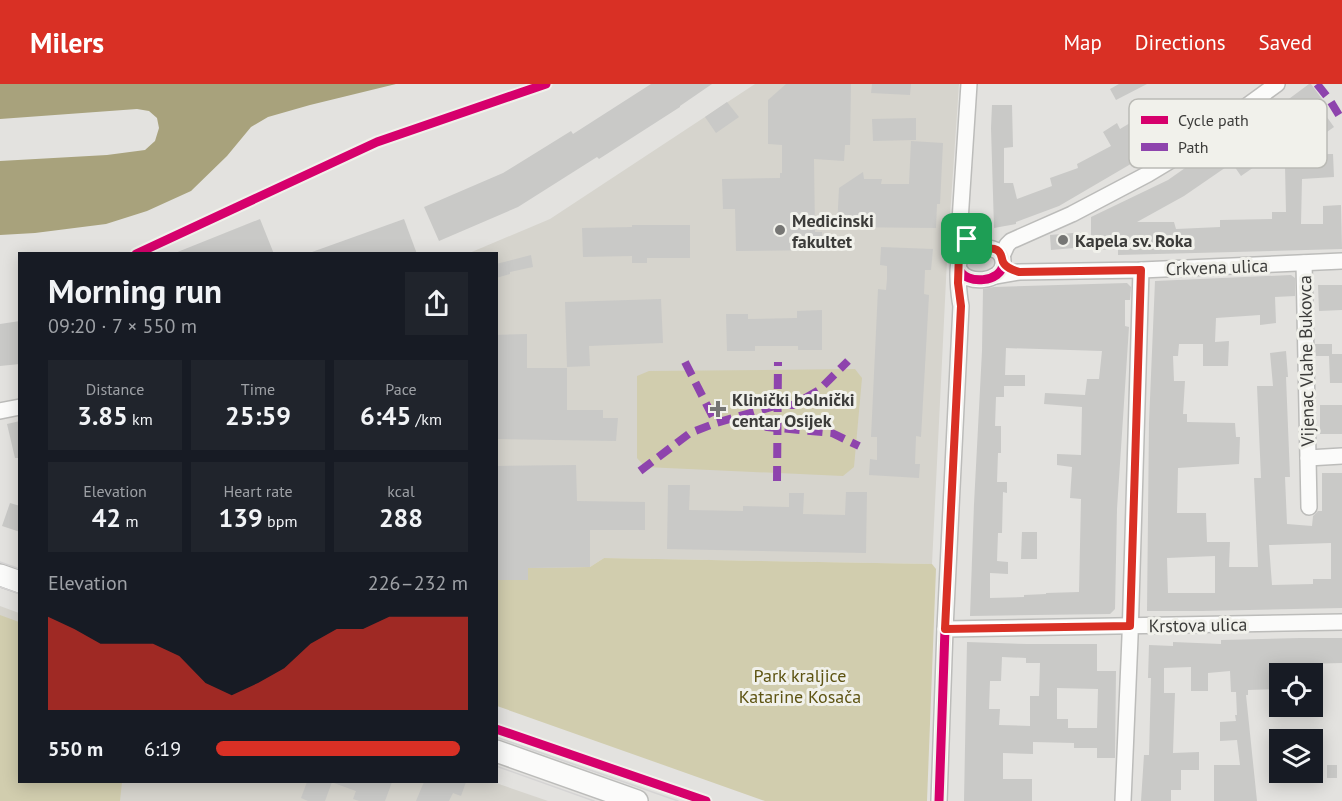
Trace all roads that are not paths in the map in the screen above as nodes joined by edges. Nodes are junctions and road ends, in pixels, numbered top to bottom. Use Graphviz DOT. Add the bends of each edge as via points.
graph roads {
  1 [pos="969,84"];
  2 [pos="1277,84"];
  3 [pos="1256,99"];
  4 [pos="1158,168"];
  5 [pos="960,221"];
  6 [pos="981,249"];
  7 [pos="1003,259"];
  8 [pos="1342,261"];
  9 [pos="1304,263"];
  10 [pos="959,264"];
  11 [pos="1141,270"];
  12 [pos="1019,272"];
  13 [pos="995,276"];
  14 [pos="978,280"];
  15 [pos="961,306"];
  16 [pos="18,406"];
  17 [pos="0,411"];
  18 [pos="1342,456"];
  19 [pos="1308,458"];
  20 [pos="1309,507"];
  21 [pos="0,575"];
  22 [pos="18,581"];
  23 [pos="1342,622"];
  24 [pos="1130,626"];
  25 [pos="945,629"];
  26 [pos="498,752"];
  27 [pos="636,801"];
  28 [pos="939,801"];
  29 [pos="1123,801"];
  1 -- 5 [label="street"];
  2 -- 3 [label="street"];
  4 -- 7 [label="street" via="1011,241"];
  5 -- 6 [label="street" via="967,239"];
  5 -- 10 [label="street"];
  6 -- 7 [label="street" via="996,249"];
  6 -- 10 [label="street" via="965,253"];
  7 -- 12 [label="street"];
  7 -- 13 [label="street" via="1001,271"];
  8 -- 9 [label="street, Crkvena ulica"];
  9 -- 11 [label="street, Crkvena ulica"];
  9 -- 19 [label="street, Vijenac Vlahe Bukovca"];
  10 -- 14 [label="street" via="964,277"];
  10 -- 15 [label="street"];
  11 -- 12 [label="street, Crkvena ulica"];
  11 -- 24 [label="street"];
  12 -- 13 [label="street, Crkvena ulica"];
  13 -- 14 [label="street"];
  14 -- 15 [label="street" via="969,287"];
  15 -- 25 [label="street"];
  16 -- 17 [label="street"];
  18 -- 19 [label="street, Vijenac Vlahe Bukovca"];
  19 -- 20 [label="street, Vijenac Vlahe Bukovca"];
  21 -- 22 [label="main road"];
  23 -- 24 [label="street, Krstova ulica"];
  24 -- 25 [label="street, Krstova ulica"];
  24 -- 29 [label="street"];
  25 -- 28 [label="street"];
  26 -- 27 [label="main road"];
}
